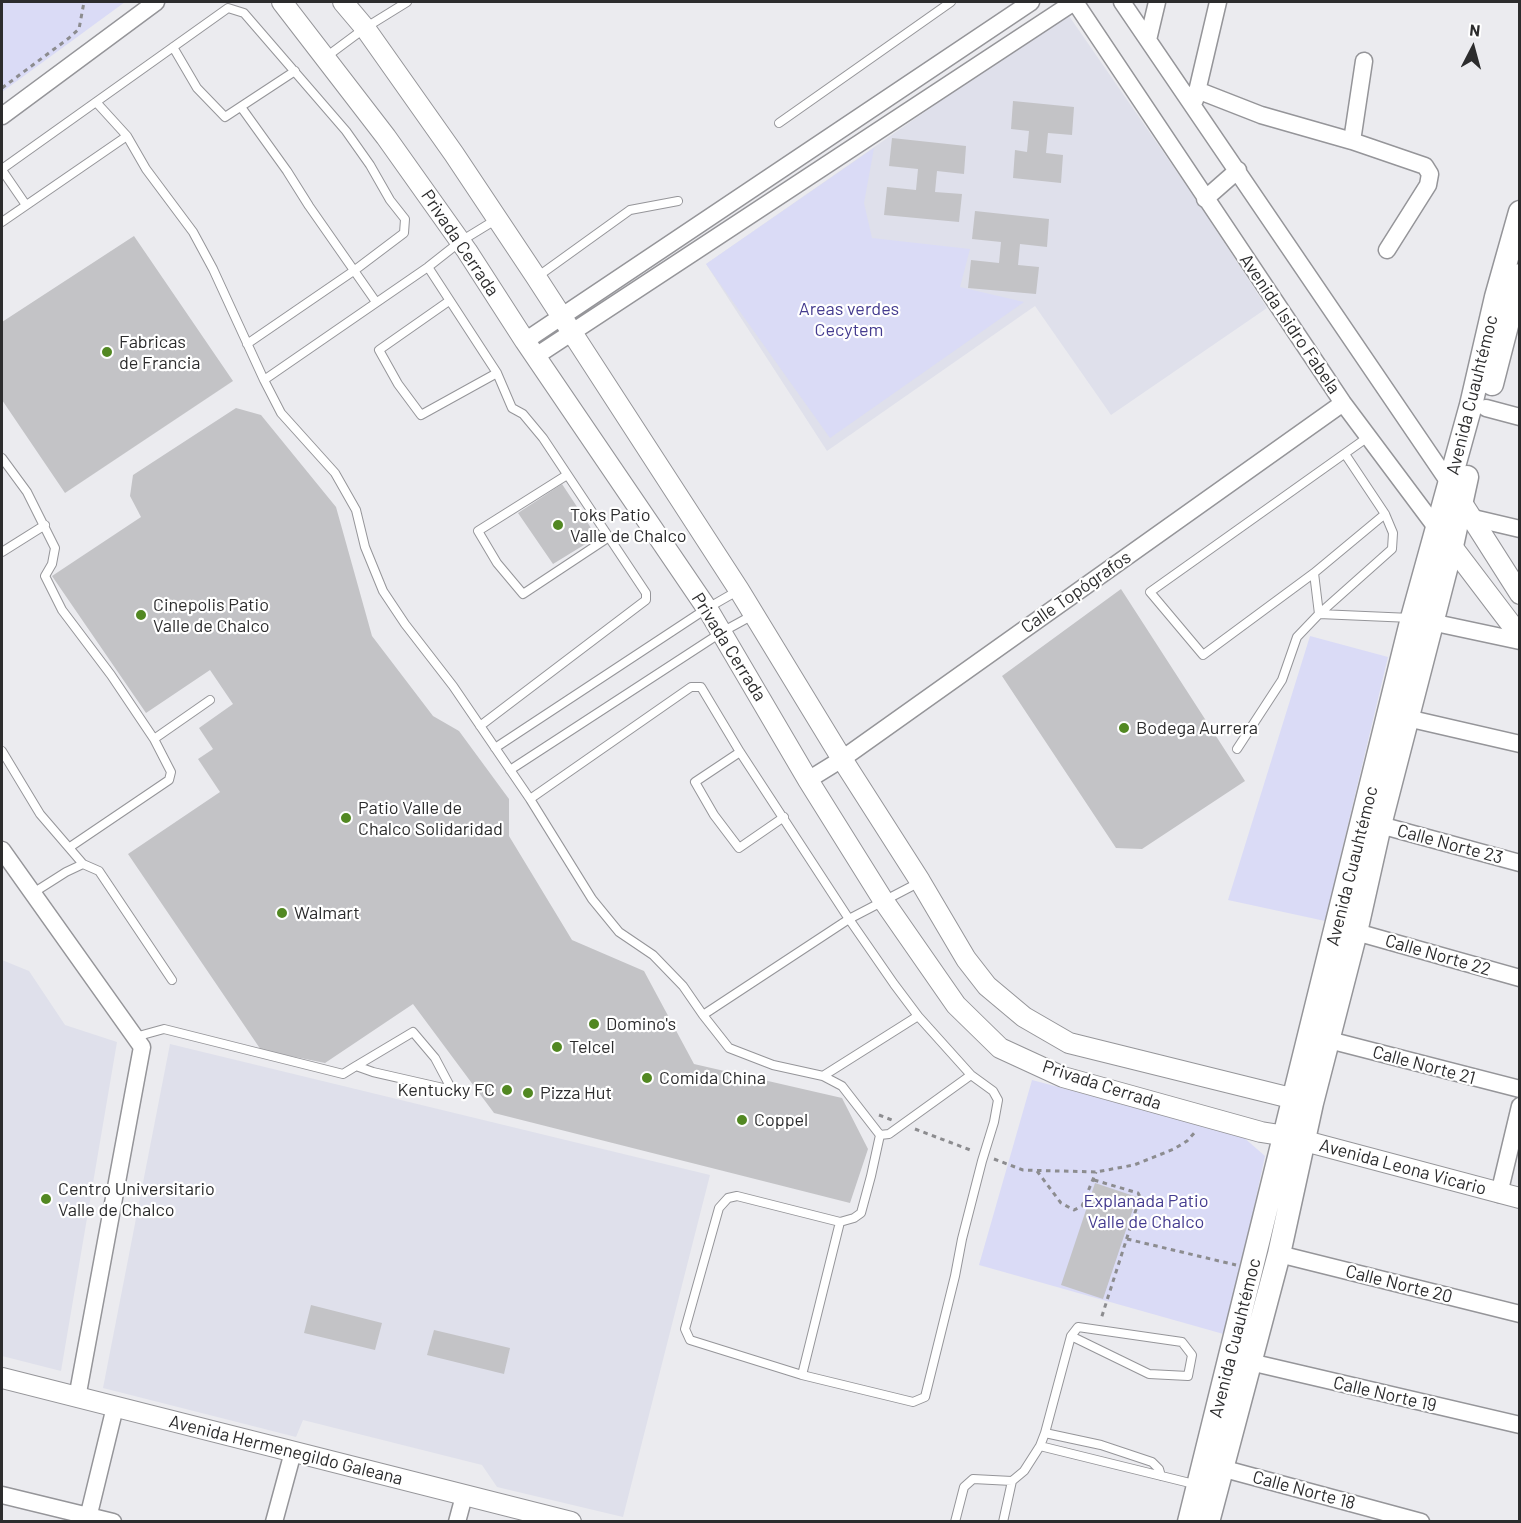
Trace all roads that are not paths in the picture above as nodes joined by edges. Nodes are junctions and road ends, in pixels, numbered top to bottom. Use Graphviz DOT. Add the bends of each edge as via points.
graph roads {
  1 [pos="156,2"];
  2 [pos="282,2"];
  3 [pos="343,2"];
  4 [pos="407,2"];
  5 [pos="951,2"];
  6 [pos="1031,2"];
  7 [pos="1074,2"];
  8 [pos="1122,2"];
  9 [pos="1156,2"];
  10 [pos="1218,2"];
  11 [pos="365,28"];
  12 [pos="1148,40"];
  13 [pos="173,47"];
  14 [pos="326,57"];
  15 [pos="1364,61"];
  16 [pos="295,71"];
  17 [pos="1195,98"];
  18 [pos="96,102"];
  19 [pos="241,107"];
  20 [pos="2,116"];
  21 [pos="779,123"];
  22 [pos="127,136"];
  23 [pos="1352,141"];
  24 [pos="824,142"];
  25 [pos="835,159"];
  26 [pos="2,170"];
  27 [pos="1238,170"];
  28 [pos="1205,199"];
  29 [pos="678,201"];
  30 [pos="26,205"];
  31 [pos="1520,212"];
  32 [pos="498,219"];
  33 [pos="2,222"];
  34 [pos="460,241"];
  35 [pos="1387,250"];
  36 [pos="429,267"];
  37 [pos="355,270"];
  38 [pos="1520,275"];
  39 [pos="536,277"];
  40 [pos="449,301"];
  41 [pos="376,302"];
  42 [pos="1516,302"];
  43 [pos="567,325"];
  44 [pos="247,344"];
  45 [pos="530,349"];
  46 [pos="497,373"];
  47 [pos="264,380"];
  48 [pos="1343,403"];
  49 [pos="1486,408"];
  50 [pos="1520,417"];
  51 [pos="1368,437"];
  52 [pos="1345,454"];
  53 [pos="2,458"];
  54 [pos="567,475"];
  55 [pos="1460,501"];
  56 [pos="1385,514"];
  57 [pos="45,525"];
  58 [pos="1520,529"];
  59 [pos="609,537"];
  60 [pos="1445,538"];
  61 [pos="2,552"];
  62 [pos="1314,573"];
  63 [pos="739,590"];
  64 [pos="1520,594"];
  65 [pos="706,609"];
  66 [pos="1319,614"];
  67 [pos="753,615"];
  68 [pos="1422,620"];
  69 [pos="722,632"];
  70 [pos="1520,636"];
  71 [pos="1520,641"];
  72 [pos="210,699"];
  73 [pos="1407,718"];
  74 [pos="480,726"];
  75 [pos="154,739"];
  76 [pos="1520,744"];
  77 [pos="495,748"];
  78 [pos="1237,748"];
  79 [pos="2,751"];
  80 [pos="740,752"];
  81 [pos="842,759"];
  82 [pos="510,770"];
  83 [pos="808,780"];
  84 [pos="530,799"];
  85 [pos="784,817"];
  86 [pos="1380,825"];
  87 [pos="70,847"];
  88 [pos="2,850"];
  89 [pos="1520,862"];
  90 [pos="82,864"];
  91 [pos="920,881"];
  92 [pos="33,893"];
  93 [pos="883,900"];
  94 [pos="849,919"];
  95 [pos="1356,932"];
  96 [pos="1520,978"];
  97 [pos="172,980"];
  98 [pos="703,1015"];
  99 [pos="918,1016"];
  100 [pos="135,1037"];
  101 [pos="1329,1040"];
  102 [pos="356,1066"];
  103 [pos="971,1075"];
  104 [pos="824,1076"];
  105 [pos="1520,1089"];
  106 [pos="1303,1101"];
  107 [pos="1520,1106"];
  108 [pos="880,1135"];
  109 [pos="1295,1138"];
  110 [pos="1499,1194"];
  111 [pos="1520,1198"];
  112 [pos="840,1222"];
  113 [pos="1279,1254"];
  114 [pos="1520,1314"];
  115 [pos="1071,1336"];
  116 [pos="1250,1362"];
  117 [pos="802,1375"];
  118 [pos="2,1378"];
  119 [pos="77,1398"];
  120 [pos="115,1407"];
  121 [pos="1520,1425"];
  122 [pos="1045,1433"];
  123 [pos="1101,1445"];
  124 [pos="1040,1446"];
  125 [pos="292,1452"];
  126 [pos="1098,1460"];
  127 [pos="1161,1476"];
  128 [pos="1012,1481"];
  129 [pos="1212,1481"];
  130 [pos="2,1495"];
  131 [pos="464,1496"];
  132 [pos="88,1519"];
  133 [pos="112,1521"];
  134 [pos="274,1521"];
  135 [pos="457,1521"];
  136 [pos="570,1521"];
  137 [pos="955,1521"];
  138 [pos="1003,1521"];
  139 [pos="1189,1521"];
  140 [pos="1208,1521"];
  141 [pos="1421,1521"];
  1 -- 20 [label="street"];
  2 -- 14 [label="street, Privada Cerrada"];
  3 -- 11 [label="street, Privada Cerrada"];
  4 -- 11 [label="lane"];
  5 -- 21 [label="lane"];
  6 -- 24 [label="street"];
  7 -- 25 [label="street"];
  7 -- 28 [label="street, Avenida Isidro Fabela"];
  8 -- 12 [label="street"];
  9 -- 12 [label="street"];
  10 -- 17 [label="street"];
  11 -- 14 [label="lane"];
  11 -- 32 [label="street, Privada Cerrada"];
  12 -- 17 [label="street"];
  13 -- 16 [label="lane" via="228,8 244,14"];
  13 -- 18 [label="lane"];
  13 -- 19 [label="lane" via="197,88 225,117"];
  14 -- 34 [label="street, Privada Cerrada"];
  15 -- 23 [label="street"];
  16 -- 19 [label="lane"];
  16 -- 37 [label="lane" via="346,131 405,219 404,233"];
  17 -- 23 [label="street"];
  17 -- 27 [label="street"];
  18 -- 22 [label="lane"];
  18 -- 26 [label="lane"];
  19 -- 37 [label="lane"];
  22 -- 30 [label="lane"];
  22 -- 44 [label="lane" via="146,169 193,232"];
  23 -- 35 [label="street" via="1425,166 1430,174 1428,185"];
  24 -- 25 [label="street"];
  24 -- 43 [label="street"];
  25 -- 43 [label="street"];
  26 -- 30 [label="lane"];
  27 -- 28 [label="street"];
  27 -- 55 [label="street"];
  28 -- 48 [label="street, Avenida Isidro Fabela"];
  29 -- 39 [label="lane" via="630,210"];
  30 -- 33 [label="lane"];
  31 -- 55 [label="main road, Avenida Cuauhtémoc"];
  32 -- 34 [label="lane"];
  32 -- 39 [label="street, Privada Cerrada"];
  34 -- 36 [label="lane"];
  34 -- 45 [label="street, Privada Cerrada"];
  36 -- 40 [label="lane"];
  36 -- 41 [label="lane"];
  37 -- 41 [label="lane"];
  37 -- 44 [label="lane"];
  38 -- 42 [label="main road, Avenida Cuauhtémoc"];
  39 -- 43 [label="street, Privada Cerrada"];
  40 -- 46 [label="lane"];
  40 -- 46 [label="lane" via="379,350 398,384 421,415"];
  41 -- 47 [label="lane"];
  42 -- 49 [label="main road, Avenida Cuauhtémoc"];
  43 -- 45 [label="street"];
  43 -- 63 [label="street, Privada Cerrada"];
  44 -- 47 [label="lane"];
  45 -- 65 [label="street, Privada Cerrada"];
  46 -- 54 [label="lane" via="512,408 523,414 543,438"];
  47 -- 74 [label="lane" via="281,413 335,473 356,510 382,591"];
  48 -- 51 [label="street, Avenida Isidro Fabela"];
  48 -- 81 [label="street, Calle Topógrafos"];
  49 -- 50 [label="street"];
  49 -- 55 [label="main road, Avenida Cuauhtémoc"];
  51 -- 52 [label="lane"];
  51 -- 60 [label="street, Avenida Isidro Fabela"];
  52 -- 56 [label="lane"];
  52 -- 62 [label="lane" via="1150,592 1203,655"];
  53 -- 57 [label="lane"];
  54 -- 59 [label="lane"];
  54 -- 59 [label="lane" via="478,531 497,562 523,594"];
  55 -- 58 [label="street"];
  55 -- 60 [label="main road, Avenida Cuauhtémoc"];
  55 -- 64 [label="street"];
  56 -- 62 [label="lane"];
  56 -- 66 [label="lane" via="1393,533 1392,549"];
  57 -- 61 [label="lane"];
  57 -- 75 [label="lane" via="55,548 45,576 62,610"];
  59 -- 74 [label="lane" via="646,593 646,600"];
  60 -- 68 [label="main road, Avenida Cuauhtémoc"];
  60 -- 70 [label="street, Avenida Isidro Fabela"];
  62 -- 66 [label="lane"];
  63 -- 65 [label="lane"];
  63 -- 67 [label="street, Privada Cerrada"];
  65 -- 69 [label="street, Privada Cerrada"];
  65 -- 77 [label="lane"];
  66 -- 68 [label="lane"];
  66 -- 78 [label="lane" via="1297,637 1282,680"];
  67 -- 69 [label="lane"];
  67 -- 81 [label="street, Privada Cerrada"];
  68 -- 71 [label="street"];
  68 -- 73 [label="main road, Avenida Cuauhtémoc"];
  68 -- 106 [label="main road, Avenida Cuauhtémoc"];
  69 -- 82 [label="lane"];
  69 -- 83 [label="street, Privada Cerrada"];
  72 -- 75 [label="lane"];
  73 -- 76 [label="street"];
  73 -- 86 [label="main road, Avenida Cuauhtémoc"];
  74 -- 77 [label="lane"];
  75 -- 87 [label="lane" via="171,771 169,780"];
  77 -- 82 [label="lane"];
  79 -- 87 [label="lane" via="40,814"];
  80 -- 84 [label="lane" via="701,687 691,687"];
  80 -- 85 [label="lane"];
  80 -- 85 [label="lane" via="695,782 714,815 739,848"];
  81 -- 83 [label="street, Calle Topógrafos"];
  81 -- 91 [label="street, Privada Cerrada"];
  82 -- 84 [label="lane"];
  83 -- 93 [label="street, Privada Cerrada"];
  84 -- 98 [label="lane" via="592,899 619,932 653,955 683,986"];
  85 -- 94 [label="lane"];
  86 -- 89 [label="street, Calle Norte 23"];
  86 -- 95 [label="main road, Avenida Cuauhtémoc"];
  87 -- 90 [label="lane"];
  88 -- 92 [label="street"];
  90 -- 92 [label="lane"];
  90 -- 97 [label="lane" via="99,871"];
  91 -- 93 [label="lane"];
  91 -- 106 [label="street, Privada Cerrada" via="966,959 987,986 1024,1017 1069,1043"];
  92 -- 100 [label="street"];
  93 -- 94 [label="lane"];
  93 -- 109 [label="street, Privada Cerrada" via="956,1005 1000,1048 1063,1077"];
  94 -- 98 [label="lane"];
  94 -- 99 [label="lane"];
  95 -- 96 [label="street, Calle Norte 22"];
  95 -- 101 [label="main road, Avenida Cuauhtémoc"];
  98 -- 104 [label="lane" via="729,1048 773,1065"];
  99 -- 103 [label="lane"];
  99 -- 104 [label="lane"];
  100 -- 102 [label="lane" via="164,1029 343,1074"];
  100 -- 119 [label="street" via="142,1047"];
  101 -- 105 [label="street, Calle Norte 21"];
  101 -- 106 [label="main road, Avenida Cuauhtémoc"];
  102 -- 102 [label="lane" via="372,1072 452,1090 435,1058 413,1032"];
  103 -- 108 [label="lane" via="889,1134"];
  103 -- 117 [label="lane" via="993,1091 998,1100 925,1397 913,1402"];
  104 -- 108 [label="lane" via="842,1086"];
  106 -- 109 [label="main road, Avenida Cuauhtémoc"];
  107 -- 110 [label="street"];
  108 -- 112 [label="lane" via="861,1213"];
  109 -- 110 [label="street, Avenida Leona Vicario"];
  109 -- 113 [label="main road, Avenida Cuauhtémoc"];
  109 -- 129 [label="main road, Avenida Cuauhtémoc" via="1252,1269"];
  110 -- 111 [label="street, Avenida Leona Vicario"];
  112 -- 117 [label="lane"];
  112 -- 117 [label="lane" via="737,1196 728,1198 719,1208 685,1329 690,1340"];
  113 -- 114 [label="street, Calle Norte 20"];
  113 -- 116 [label="main road, Avenida Cuauhtémoc"];
  115 -- 115 [label="lane" via="1149,1374 1188,1376 1192,1355 1182,1342 1078,1327"];
  115 -- 122 [label="lane"];
  116 -- 121 [label="street, Calle Norte 19"];
  116 -- 129 [label="main road, Avenida Cuauhtémoc"];
  118 -- 119 [label="street, Avenida Hermenegildo Galeana"];
  119 -- 120 [label="street, Avenida Hermenegildo Galeana"];
  120 -- 125 [label="street, Avenida Hermenegildo Galeana"];
  120 -- 132 [label="street"];
  122 -- 123 [label="lane"];
  122 -- 124 [label="lane"];
  123 -- 126 [label="lane"];
  123 -- 127 [label="lane" via="1152,1462"];
  124 -- 126 [label="lane"];
  124 -- 128 [label="lane" via="1024,1471"];
  125 -- 131 [label="street, Avenida Hermenegildo Galeana"];
  125 -- 134 [label="street"];
  126 -- 127 [label="lane"];
  127 -- 129 [label="lane"];
  128 -- 137 [label="lane" via="974,1479 964,1487"];
  128 -- 138 [label="lane"];
  129 -- 139 [label="main road, Avenida Cuauhtémoc"];
  129 -- 140 [label="main road, Avenida Cuauhtémoc"];
  129 -- 141 [label="street, Calle Norte 18"];
  130 -- 132 [label="street"];
  131 -- 135 [label="street"];
  131 -- 136 [label="street, Avenida Hermenegildo Galeana"];
  132 -- 133 [label="street"];
}
